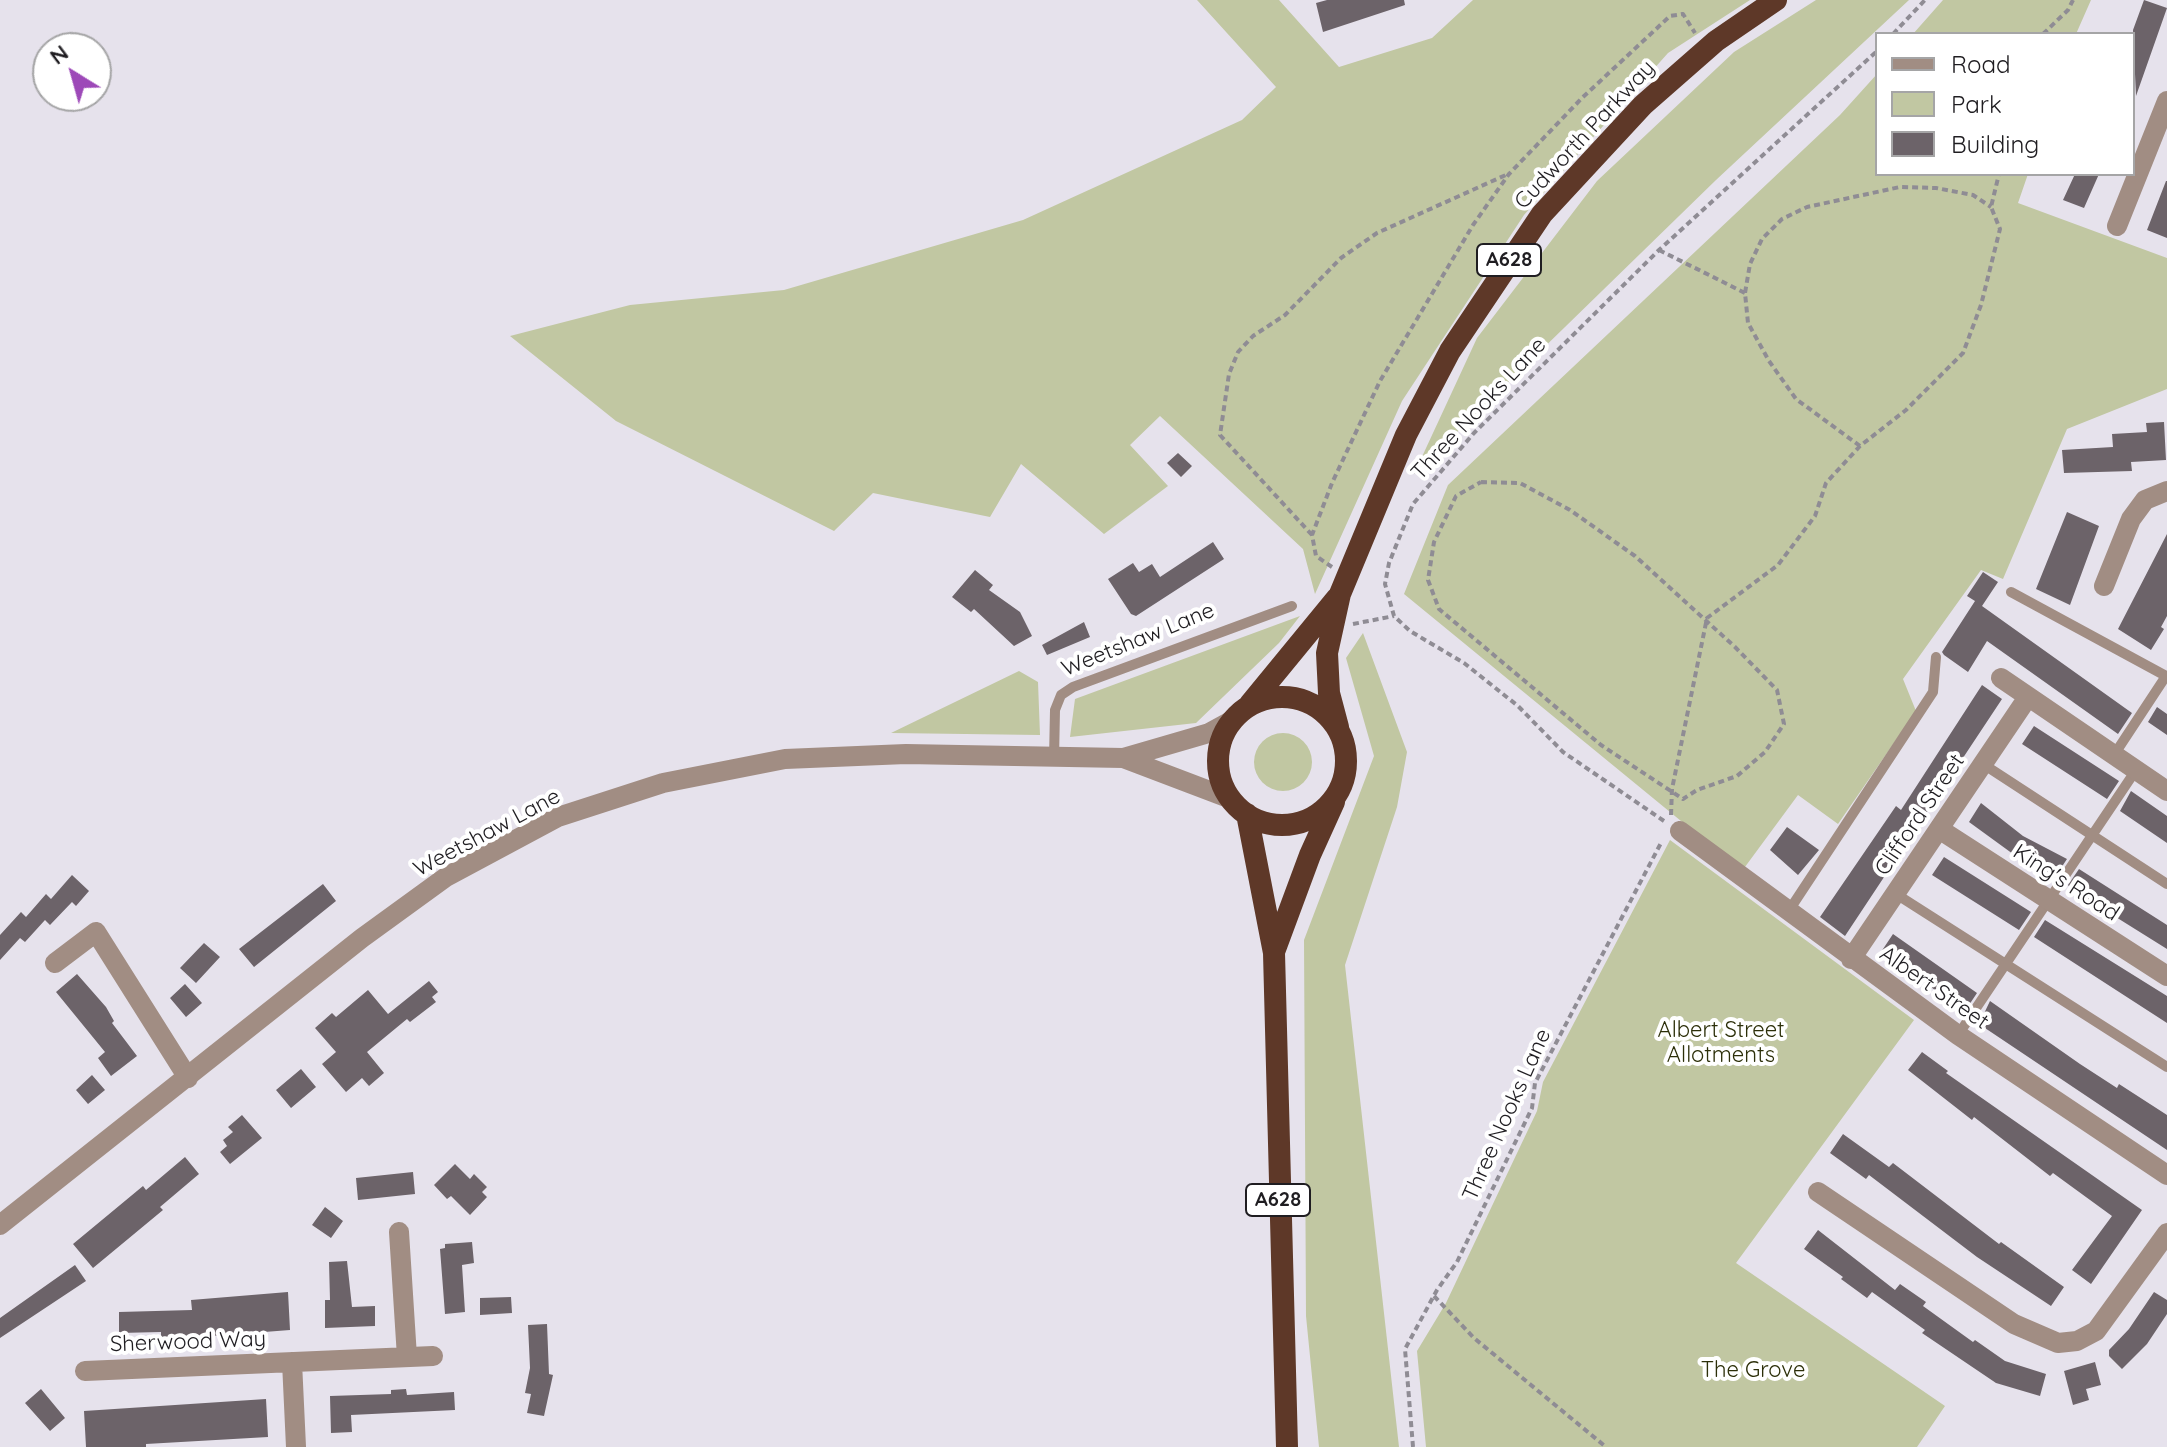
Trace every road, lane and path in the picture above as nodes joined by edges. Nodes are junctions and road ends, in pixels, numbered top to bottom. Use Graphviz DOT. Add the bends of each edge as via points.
graph roads {
  1 [pos="1776,0"];
  2 [pos="1925,0"];
  3 [pos="2073,0"];
  4 [pos="1895,32"];
  5 [pos="2045,32"];
  6 [pos="1707,49"];
  7 [pos="1875,53"];
  8 [pos="2167,101"];
  9 [pos="1509,174"];
  10 [pos="1999,176"];
  11 [pos="1991,207"];
  12 [pos="2117,226"];
  13 [pos="1659,250"];
  14 [pos="1745,293"];
  15 [pos="1860,446"];
  16 [pos="2167,491"];
  17 [pos="1312,535"];
  18 [pos="1344,586"];
  19 [pos="2104,586"];
  20 [pos="2011,592"];
  21 [pos="1292,606"];
  22 [pos="1394,616"];
  23 [pos="1707,621"];
  24 [pos="1335,622"];
  25 [pos="1936,657"];
  26 [pos="2001,678"];
  27 [pos="2028,697"];
  28 [pos="1249,706"];
  29 [pos="1231,721"];
  30 [pos="1338,727"];
  31 [pos="2114,755"];
  32 [pos="1123,758"];
  33 [pos="1054,759"];
  34 [pos="1983,764"];
  35 [pos="2136,770"];
  36 [pos="1340,789"];
  37 [pos="1672,789"];
  38 [pos="2167,791"];
  39 [pos="1239,807"];
  40 [pos="1675,828"];
  41 [pos="1939,829"];
  42 [pos="2092,835"];
  43 [pos="2167,884"];
  44 [pos="1896,894"];
  45 [pos="2048,901"];
  46 [pos="1788,912"];
  47 [pos="1274,953"];
  48 [pos="1851,959"];
  49 [pos="55,963"];
  50 [pos="2006,963"];
  51 [pos="2167,976"];
  52 [pos="1958,1035"];
  53 [pos="2167,1067"];
  54 [pos="188,1078"];
  55 [pos="2167,1175"];
  56 [pos="1818,1192"];
  57 [pos="0,1225"];
  58 [pos="399,1232"];
  59 [pos="2167,1233"];
  60 [pos="1434,1296"];
  61 [pos="433,1356"];
  62 [pos="407,1357"];
  63 [pos="292,1362"];
  64 [pos="85,1371"];
  65 [pos="296,1447"];
  66 [pos="1287,1447"];
  67 [pos="1413,1447"];
  68 [pos="1606,1447"];
  1 -- 6 [label="highway, Cudworth Parkway / A628"];
  2 -- 4 [label="path"];
  3 -- 5 [label="path"];
  6 -- 9 [label="path" via="1683,14 1670,16"];
  6 -- 18 [label="highway, Cudworth Parkway / A628" via="1643,105 1542,214 1490,287 1406,435"];
  7 -- 13 [label="path, Three Nooks Lane"];
  8 -- 12 [label="street"];
  9 -- 17 [label="path" via="1425,300 1380,381"];
  9 -- 17 [label="path" via="1377,233 1341,258 1285,315 1238,352 1226,387 1220,435"];
  10 -- 11 [label="path"];
  11 -- 14 [label="path" via="1973,195 1900,187 1807,207 1782,219 1762,239"];
  11 -- 15 [label="path" via="2000,229 1963,353 1906,410"];
  13 -- 14 [label="path"];
  13 -- 22 [label="path, Three Nooks Lane" via="1432,478 1413,504 1385,584"];
  14 -- 15 [label="path" via="1748,323 1796,399"];
  15 -- 23 [label="path" via="1826,483 1815,516 1778,565"];
  16 -- 19 [label="street" via="2145,500 2131,519"];
  17 -- 18 [label="path" via="1316,556"];
  18 -- 24 [label="highway, Cudworth Parkway / A628"];
  18 -- 28 [label="highway, Cudworth Parkway / A628"];
  20 -- 31 [label="lane" via="2166,676"];
  21 -- 33 [label="lane, Weetshaw Lane" via="1073,687 1061,695 1055,710"];
  22 -- 24 [label="path" via="1358,625"];
  22 -- 40 [label="path" via="1486,680 1563,752"];
  23 -- 37 [label="path"];
  23 -- 37 [label="path" via="1777,690 1784,724 1765,752 1737,776 1683,799"];
  23 -- 37 [label="path" via="1635,556 1570,510 1520,483 1481,482 1456,496 1434,542 1428,580 1439,609 1601,745"];
  24 -- 30 [label="highway, Cudworth Parkway / A628" via="1327,653"];
  25 -- 46 [label="lane" via="1933,692"];
  26 -- 27 [label="street"];
  27 -- 31 [label="street"];
  27 -- 34 [label="street, Clifford Street"];
  28 -- 29 [label="highway, Cudworth Parkway / A628"];
  28 -- 30 [label="highway, Cudworth Parkway / A628" via="1267,698 1298,699 1325,712"];
  29 -- 32 [label="street, Weetshaw Lane" via="1209,733"];
  29 -- 39 [label="highway, Cudworth Parkway / A628" via="1218,760 1221,781"];
  30 -- 36 [label="highway, Cudworth Parkway / A628" via="1347,769"];
  31 -- 35 [label="street"];
  32 -- 33 [label="street, Weetshaw Lane"];
  32 -- 39 [label="street, Weetshaw Lane"];
  33 -- 54 [label="street, Weetshaw Lane" via="906,754 785,759 663,783 558,817 446,877"];
  34 -- 41 [label="street, Clifford Street"];
  34 -- 42 [label="lane"];
  35 -- 38 [label="street"];
  35 -- 42 [label="lane"];
  36 -- 39 [label="highway" via="1309,820 1288,825 1266,823"];
  36 -- 47 [label="highway, Cudworth Parkway / A628"];
  37 -- 40 [label="path"];
  39 -- 47 [label="highway, Cudworth Parkway / A628"];
  40 -- 46 [label="street, Albert Street"];
  40 -- 60 [label="path, Three Nooks Lane" via="1535,1083 1532,1108 1457,1262"];
  41 -- 44 [label="street, Clifford Street"];
  41 -- 45 [label="street, King's Road"];
  42 -- 43 [label="lane"];
  42 -- 45 [label="lane"];
  44 -- 48 [label="street, Clifford Street"];
  44 -- 50 [label="lane"];
  45 -- 50 [label="lane"];
  45 -- 51 [label="street, King's Road"];
  46 -- 48 [label="street, Albert Street"];
  47 -- 66 [label="highway, Cudworth Parkway / A628"];
  48 -- 52 [label="street, Albert Street"];
  49 -- 54 [label="street" via="96,932"];
  50 -- 52 [label="lane"];
  50 -- 53 [label="lane"];
  52 -- 55 [label="street, Albert Street"];
  54 -- 57 [label="street, Weetshaw Lane"];
  56 -- 59 [label="street" via="2014,1324 2058,1343 2096,1331"];
  58 -- 62 [label="street"];
  60 -- 67 [label="path, Three Nooks Lane" via="1405,1349"];
  60 -- 68 [label="path" via="1474,1338"];
  61 -- 62 [label="street, Sherwood Way"];
  62 -- 63 [label="street, Sherwood Way"];
  63 -- 64 [label="street, Sherwood Way"];
  63 -- 65 [label="street, Sherwood Way"];
}
